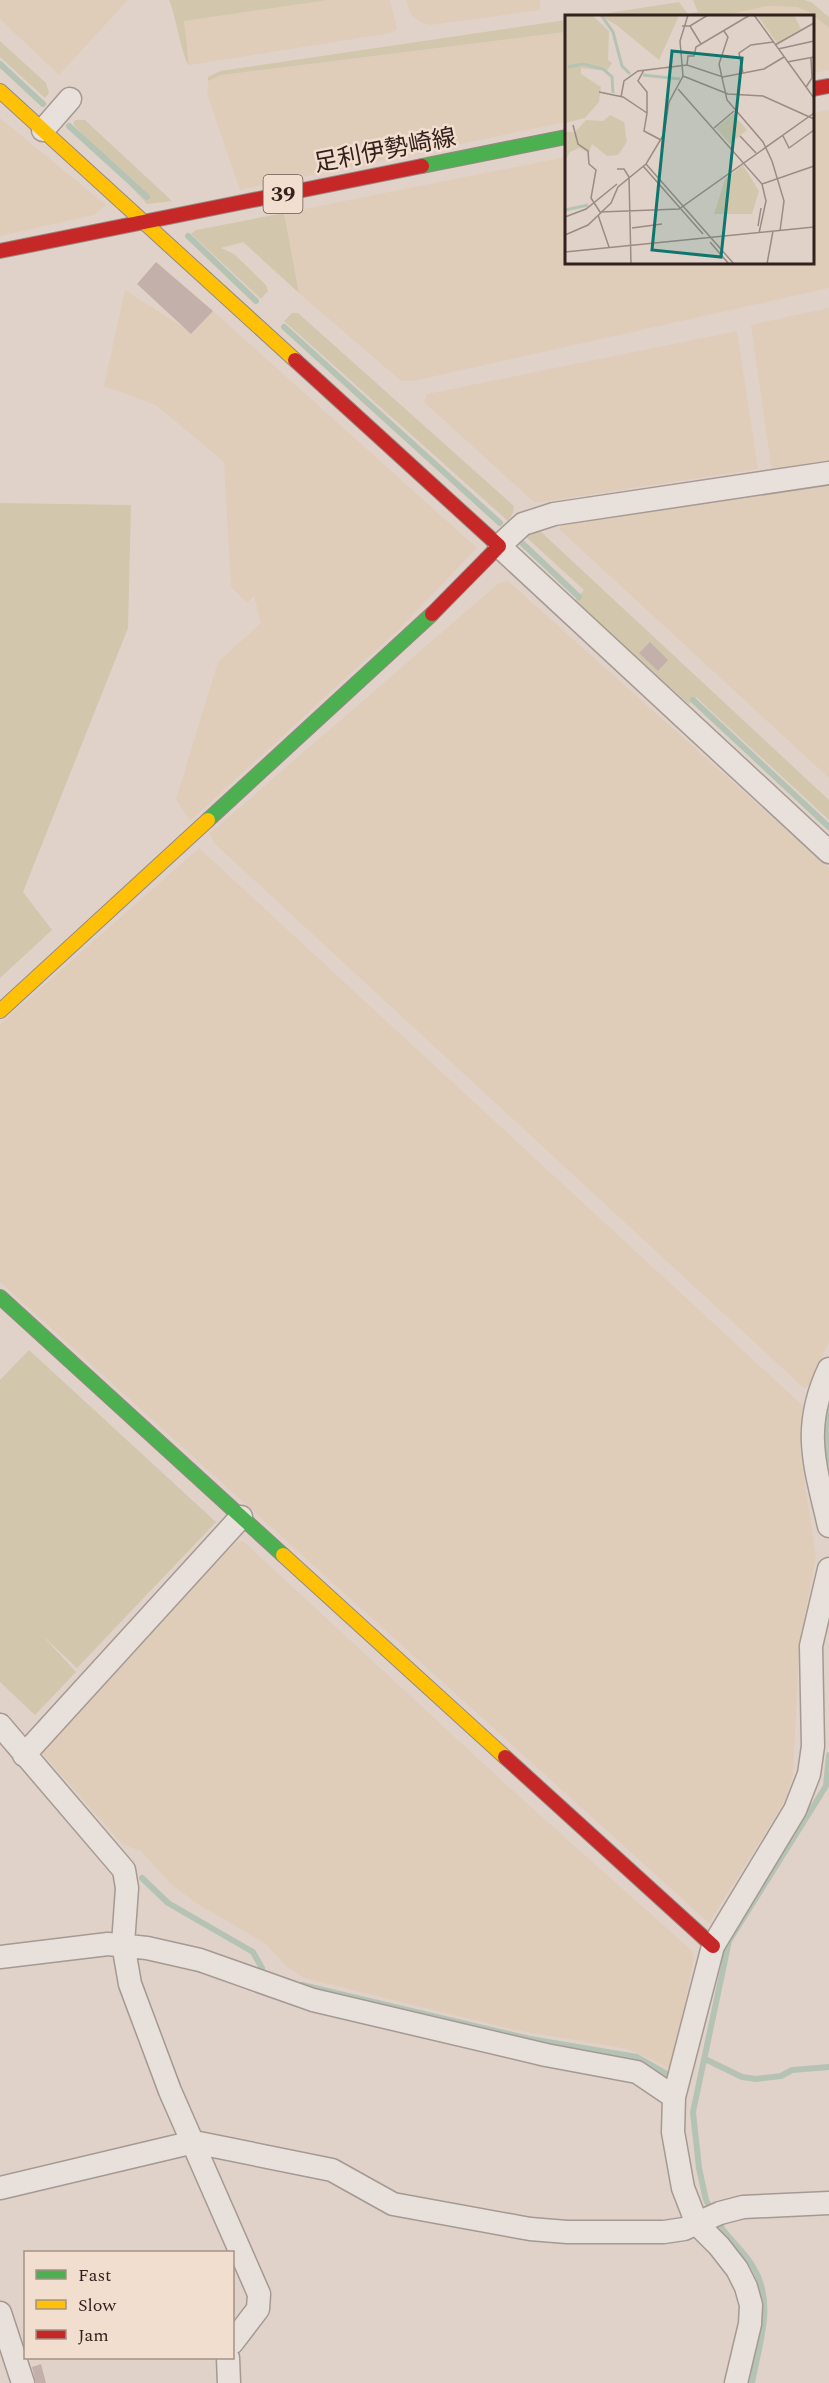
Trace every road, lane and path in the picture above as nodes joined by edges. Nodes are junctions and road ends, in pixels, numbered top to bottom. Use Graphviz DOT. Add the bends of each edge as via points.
graph roads {
  1 [pos="829,86"];
  2 [pos="814,89"];
  3 [pos="0,91"];
  4 [pos="70,99"];
  5 [pos="43,130"];
  6 [pos="565,137"];
  7 [pos="144,220"];
  8 [pos="0,251"];
  9 [pos="829,473"];
  10 [pos="499,546"];
  11 [pos="829,852"];
  12 [pos="0,1011"];
  13 [pos="0,1297"];
  14 [pos="829,1369"];
  15 [pos="241,1517"];
  16 [pos="829,1526"];
  17 [pos="829,1569"];
  18 [pos="0,1725"];
  19 [pos="24,1755"];
  20 [pos="123,1944"];
  21 [pos="713,1946"];
  22 [pos="0,1957"];
  23 [pos="674,2097"];
  24 [pos="194,2142"];
  25 [pos="0,2188"];
  26 [pos="829,2203"];
  27 [pos="707,2220"];
  28 [pos="0,2313"];
  29 [pos="234,2340"];
  30 [pos="228,2359"];
  31 [pos="23,2383"];
  32 [pos="229,2383"];
  33 [pos="736,2383"];
  1 -- 2 [label="street"];
  3 -- 5 [label="street"];
  4 -- 5 [label="street"];
  5 -- 7 [label="street"];
  6 -- 7 [label="street, 足利伊勢崎線 / 39"];
  7 -- 8 [label="street, 足利伊勢崎線 / 39"];
  7 -- 10 [label="street"];
  9 -- 10 [label="street" via="554,514 523,524"];
  10 -- 11 [label="street"];
  10 -- 12 [label="street" via="426,620"];
  13 -- 15 [label="street"];
  14 -- 16 [label="street" via="815,1401 812,1452"];
  15 -- 19 [label="street"];
  15 -- 21 [label="street"];
  17 -- 21 [label="street" via="811,1646 813,1746 809,1774 795,1810"];
  18 -- 19 [label="street"];
  19 -- 20 [label="street" via="124,1870 128,1888"];
  20 -- 22 [label="street"];
  20 -- 23 [label="street" via="200,1960 313,2000 546,2055 637,2072"];
  20 -- 24 [label="street" via="130,1984 170,2091"];
  21 -- 23 [label="street"];
  23 -- 27 [label="street" via="673,2132 683,2188"];
  24 -- 25 [label="street"];
  24 -- 27 [label="street" via="332,2170 393,2204 530,2229 644,2234 684,2229"];
  24 -- 29 [label="street" via="259,2294 258,2309"];
  26 -- 27 [label="street" via="743,2207"];
  27 -- 33 [label="street" via="719,2246 737,2269 748,2296 750,2324"];
  28 -- 31 [label="street"];
  30 -- 32 [label="street"];
}
